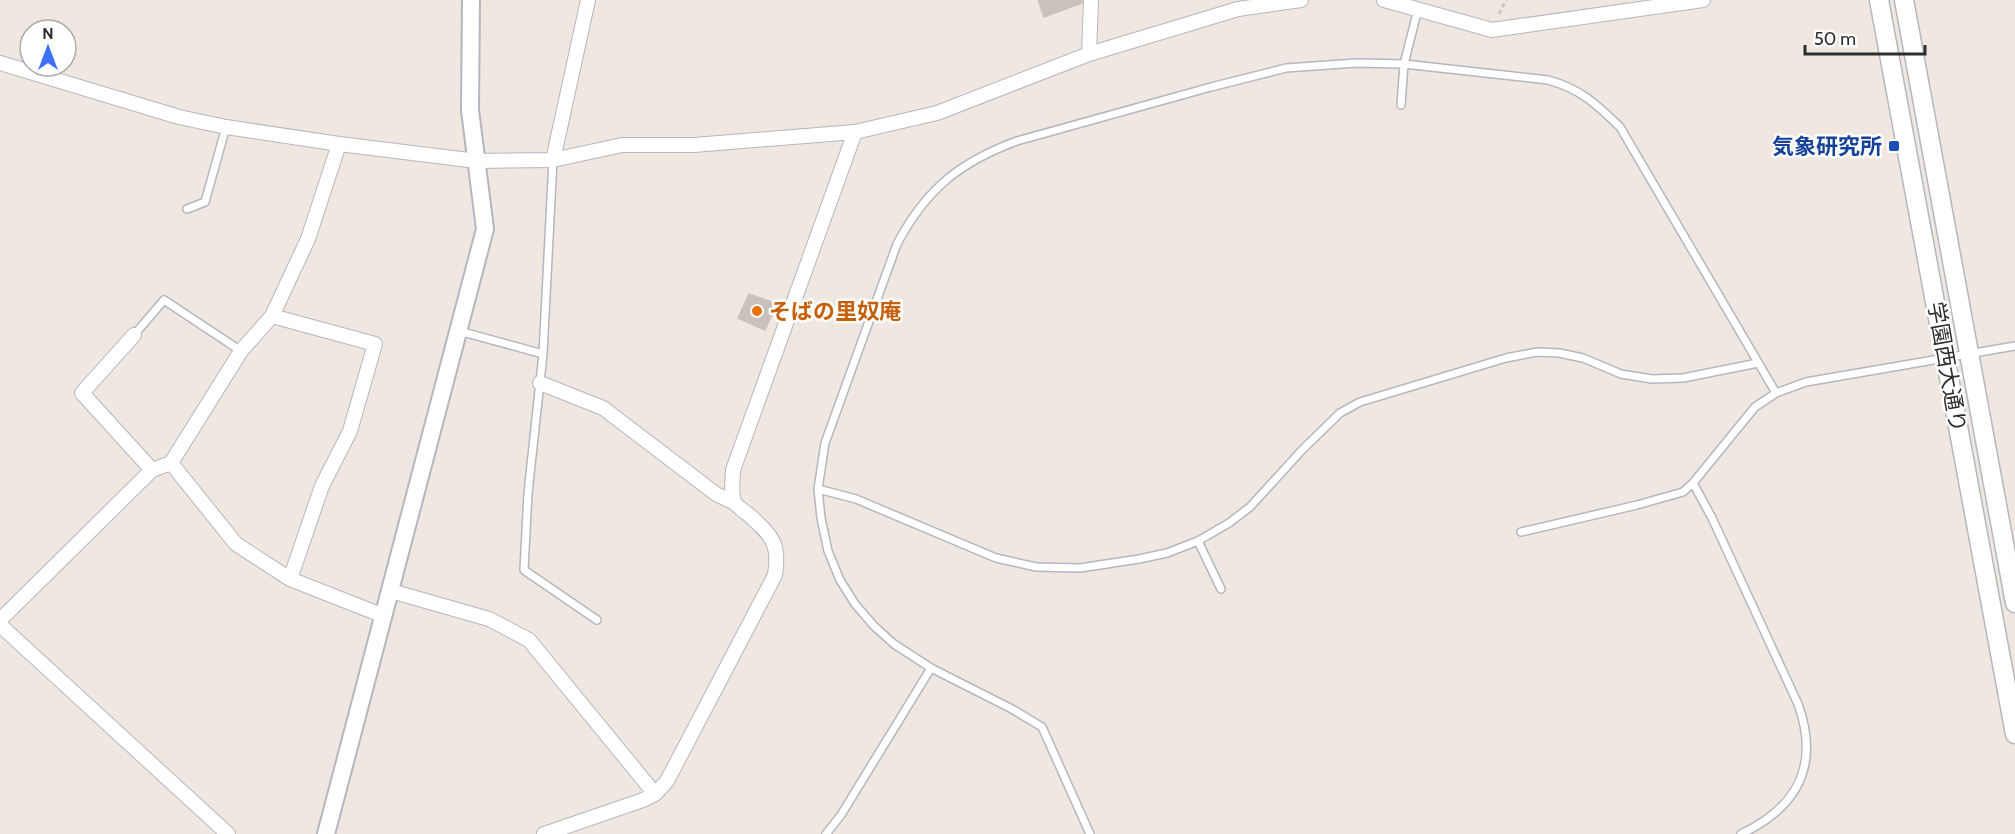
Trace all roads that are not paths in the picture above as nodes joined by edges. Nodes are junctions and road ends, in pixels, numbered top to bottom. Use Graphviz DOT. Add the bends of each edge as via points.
graph roads {
  1 [pos="471,0"];
  2 [pos="588,0"];
  3 [pos="1091,0"];
  4 [pos="1301,0"];
  5 [pos="1384,0"];
  6 [pos="1703,0"];
  7 [pos="1880,0"];
  8 [pos="1904,0"];
  9 [pos="1418,9"];
  10 [pos="1089,54"];
  11 [pos="0,63"];
  12 [pos="1404,64"];
  13 [pos="1401,105"];
  14 [pos="226,127"];
  15 [pos="855,132"];
  16 [pos="339,144"];
  17 [pos="553,160"];
  18 [pos="477,161"];
  19 [pos="187,209"];
  20 [pos="272,316"];
  21 [pos="459,331"];
  22 [pos="134,334"];
  23 [pos="2015,346"];
  24 [pos="241,351"];
  25 [pos="543,354"];
  26 [pos="1968,354"];
  27 [pos="1945,358"];
  28 [pos="1758,363"];
  29 [pos="540,383"];
  30 [pos="1776,393"];
  31 [pos="171,463"];
  32 [pos="153,470"];
  33 [pos="1693,483"];
  34 [pos="818,489"];
  35 [pos="735,503"];
  36 [pos="1521,532"];
  37 [pos="1198,541"];
  38 [pos="290,579"];
  39 [pos="1221,589"];
  40 [pos="391,591"];
  41 [pos="2015,603"];
  42 [pos="384,616"];
  43 [pos="597,620"];
  44 [pos="0,623"];
  45 [pos="931,668"];
  46 [pos="2015,734"];
  47 [pos="655,794"];
  48 [pos="228,834"];
  49 [pos="326,834"];
  50 [pos="544,834"];
  51 [pos="826,834"];
  52 [pos="1090,834"];
  53 [pos="1741,834"];
  1 -- 18 [label="street" via="470,110"];
  2 -- 17 [label="street"];
  3 -- 10 [label="street"];
  4 -- 10 [label="street" via="1238,9"];
  5 -- 9 [label="street"];
  6 -- 9 [label="street" via="1492,30"];
  7 -- 27 [label="main road, 学園西大通り"];
  8 -- 26 [label="main road, 学園西大通り"];
  9 -- 12 [label="lane"];
  10 -- 15 [label="street" via="937,113"];
  11 -- 14 [label="street" via="161,112"];
  12 -- 13 [label="lane"];
  12 -- 28 [label="lane" via="1548,80 1568,86 1592,101 1620,127"];
  12 -- 34 [label="lane" via="1312,66 1259,74 1017,141 970,162 946,179 910,220 897,244 825,443"];
  14 -- 16 [label="street"];
  14 -- 19 [label="lane" via="205,202"];
  15 -- 17 [label="street" via="694,146 622,145"];
  15 -- 35 [label="street" via="733,470"];
  16 -- 18 [label="street"];
  16 -- 20 [label="street" via="308,239"];
  17 -- 18 [label="street"];
  17 -- 25 [label="lane"];
  18 -- 21 [label="street" via="485,229"];
  20 -- 24 [label="street"];
  20 -- 38 [label="street" via="375,344 350,431 322,486"];
  21 -- 25 [label="lane"];
  21 -- 40 [label="street"];
  22 -- 24 [label="lane" via="164,300"];
  22 -- 32 [label="street" via="82,393"];
  23 -- 26 [label="lane"];
  24 -- 31 [label="street"];
  25 -- 29 [label="lane"];
  26 -- 27 [label="lane"];
  26 -- 41 [label="main road, 学園西大通り"];
  27 -- 30 [label="lane" via="1806,382"];
  27 -- 46 [label="main road, 学園西大通り"];
  28 -- 30 [label="lane"];
  28 -- 37 [label="lane" via="1683,378 1653,379 1621,374 1583,358 1537,352 1360,402 1340,413 1250,507"];
  29 -- 35 [label="street" via="603,408 716,494"];
  29 -- 43 [label="lane" via="524,570"];
  30 -- 33 [label="lane" via="1755,407"];
  31 -- 32 [label="street"];
  31 -- 38 [label="street" via="236,544"];
  32 -- 44 [label="street"];
  33 -- 36 [label="lane" via="1683,492"];
  33 -- 53 [label="lane" via="1805,724 1804,768 1794,793 1778,812"];
  34 -- 37 [label="lane" via="856,499 996,558 1036,567 1080,568 1139,559"];
  34 -- 45 [label="lane" via="828,551 855,604 894,644"];
  35 -- 47 [label="street" via="775,543 775,575 666,781"];
  37 -- 39 [label="lane"];
  38 -- 42 [label="street"];
  40 -- 42 [label="street"];
  40 -- 47 [label="street" via="489,619 529,640"];
  42 -- 49 [label="street"];
  44 -- 48 [label="street"];
  45 -- 51 [label="lane"];
  45 -- 52 [label="lane" via="1042,727"];
  47 -- 50 [label="street"];
}
